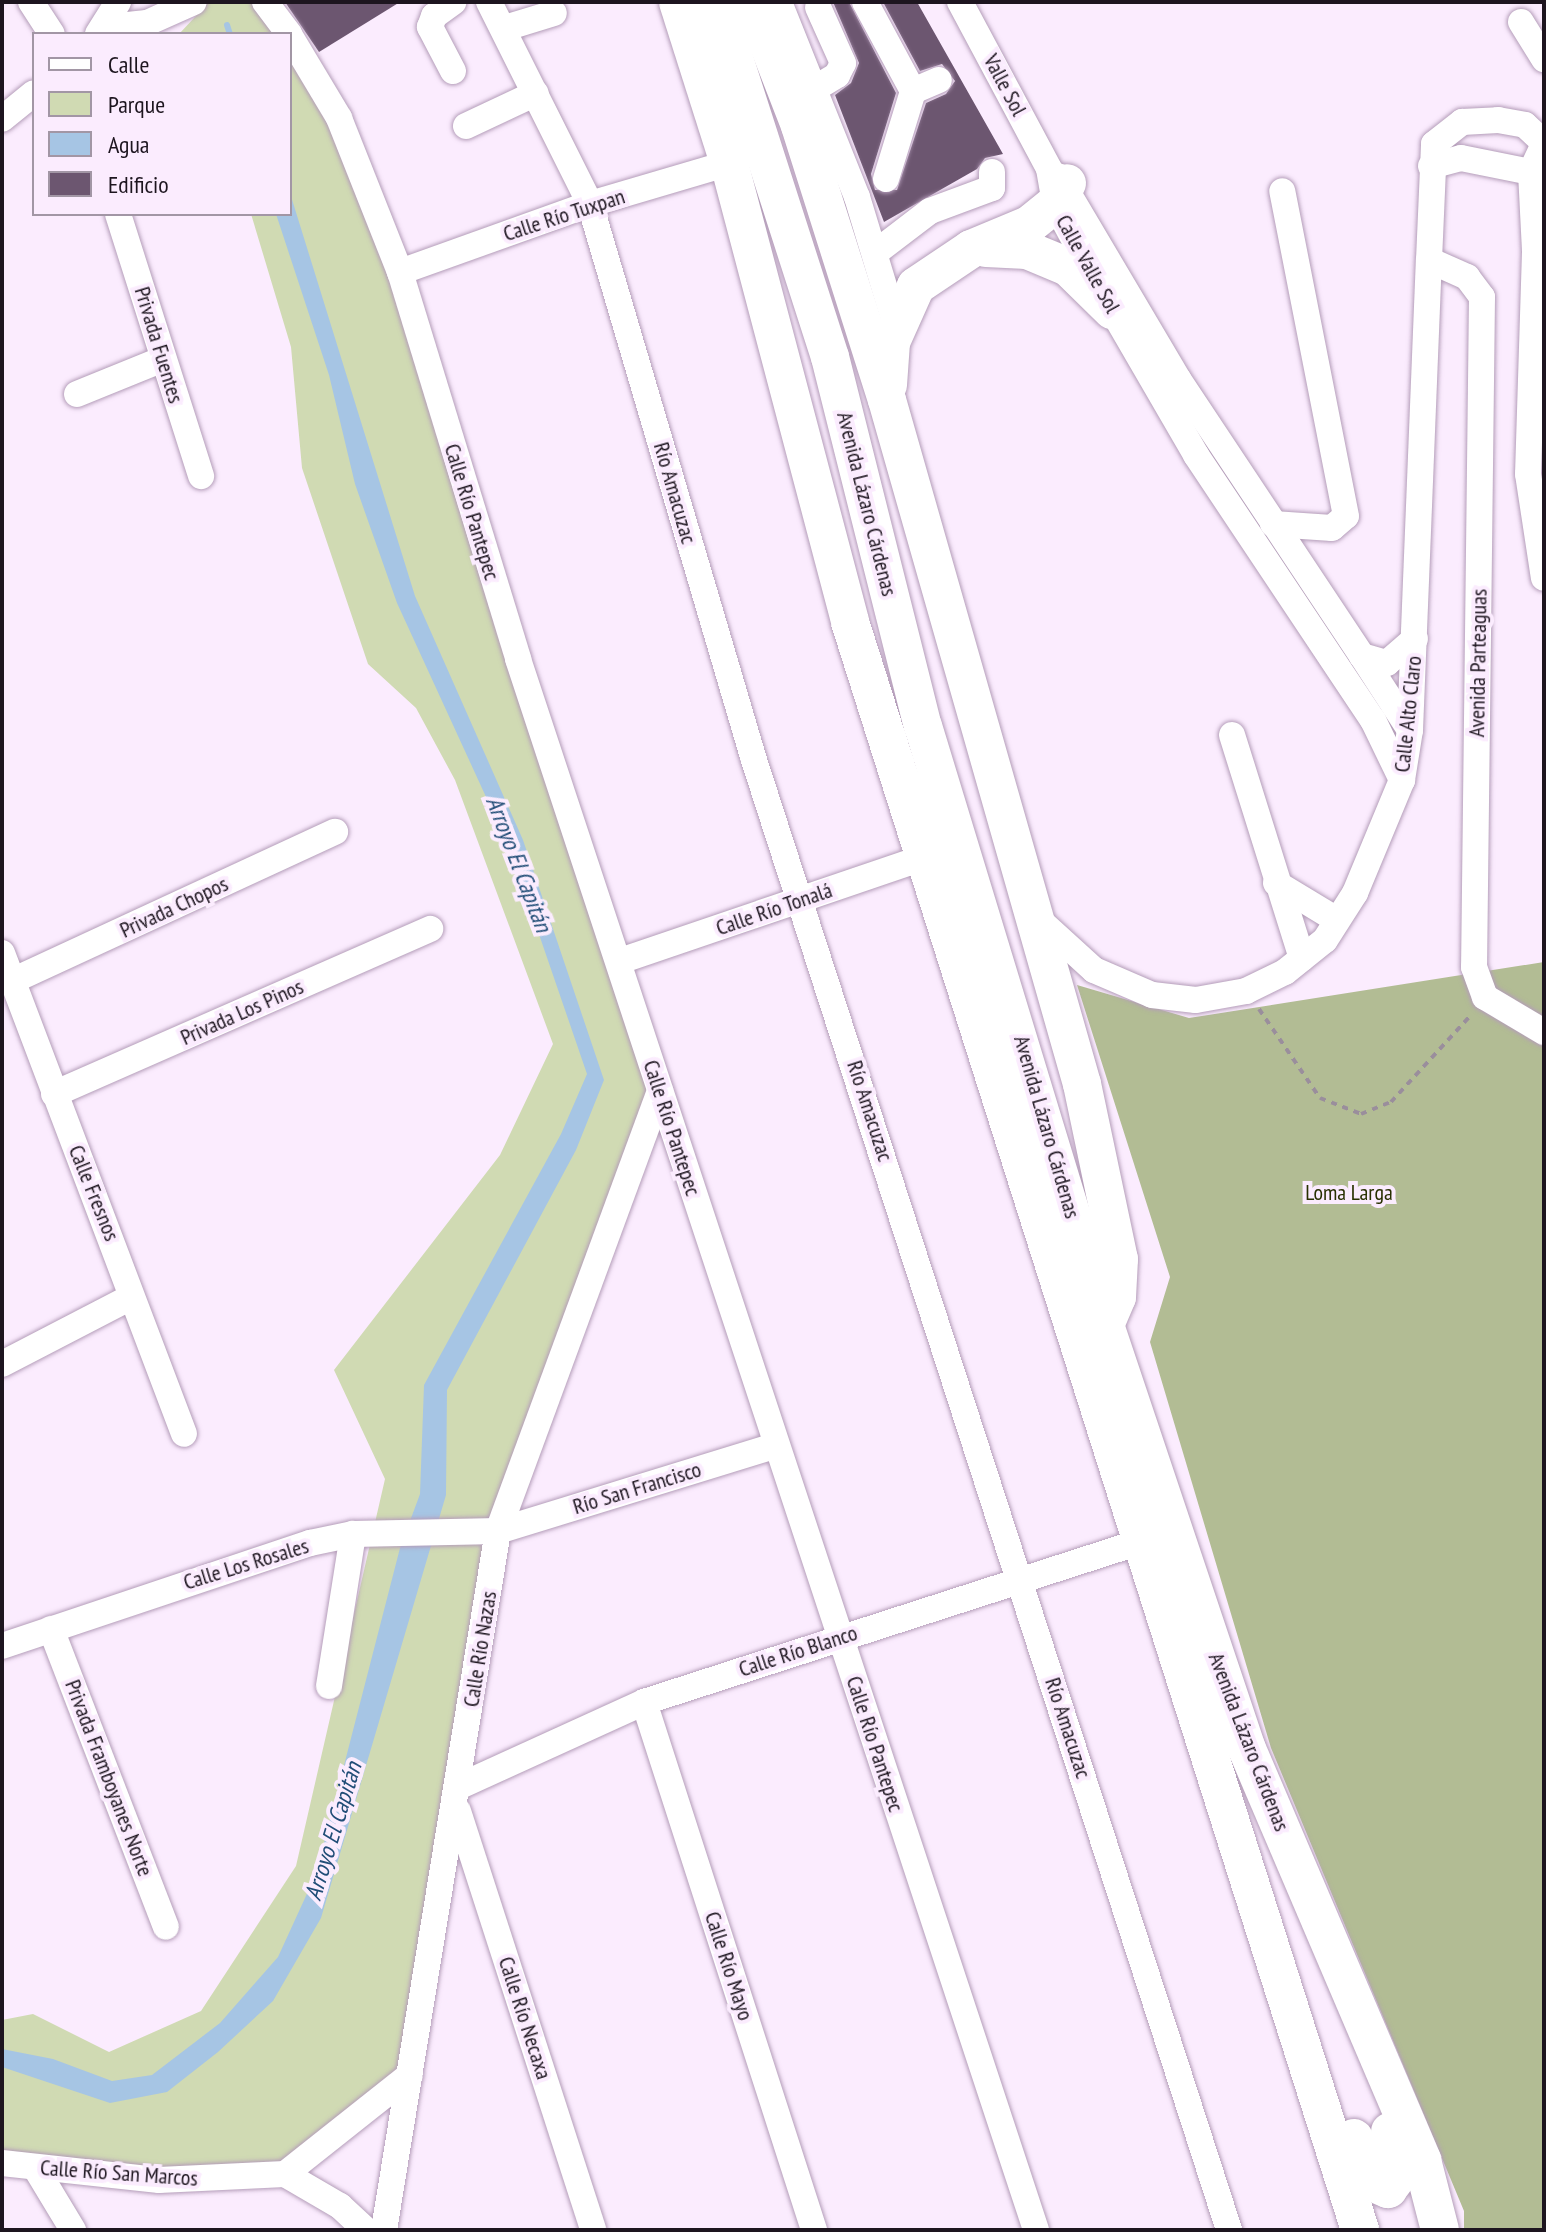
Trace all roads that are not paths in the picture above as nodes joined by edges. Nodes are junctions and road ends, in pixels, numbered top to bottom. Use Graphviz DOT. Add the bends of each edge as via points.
graph roads {
  1 [pos="31,2"];
  2 [pos="151,2"];
  3 [pos="194,2"];
  4 [pos="265,2"];
  5 [pos="453,2"];
  6 [pos="489,2"];
  7 [pos="678,2"];
  8 [pos="716,2"];
  9 [pos="752,2"];
  10 [pos="779,2"];
  11 [pos="865,2"];
  12 [pos="960,2"];
  13 [pos="819,4"];
  14 [pos="554,13"];
  15 [pos="1521,22"];
  16 [pos="110,24"];
  17 [pos="505,28"];
  18 [pos="51,32"];
  19 [pos="287,32"];
  20 [pos="292,40"];
  21 [pos="1544,59"];
  22 [pos="453,71"];
  23 [pos="939,80"];
  24 [pos="814,89"];
  25 [pos="913,91"];
  26 [pos="536,93"];
  27 [pos="32,95"];
  28 [pos="2,119"];
  29 [pos="466,126"];
  30 [pos="1544,143"];
  31 [pos="729,163"];
  32 [pos="1431,166"];
  33 [pos="992,172"];
  34 [pos="1531,172"];
  35 [pos="886,179"];
  36 [pos="1057,185"];
  37 [pos="1282,191"];
  38 [pos="590,204"];
  39 [pos="119,216"];
  40 [pos="971,249"];
  41 [pos="875,253"];
  42 [pos="1429,260"];
  43 [pos="400,272"];
  44 [pos="1112,310"];
  45 [pos="896,325"];
  46 [pos="163,359"];
  47 [pos="77,394"];
  48 [pos="887,400"];
  49 [pos="201,476"];
  50 [pos="1536,478"];
  51 [pos="1273,524"];
  52 [pos="1544,578"];
  53 [pos="1415,639"];
  54 [pos="1362,656"];
  55 [pos="1410,730"];
  56 [pos="1232,735"];
  57 [pos="1402,780"];
  58 [pos="335,832"];
  59 [pos="928,856"];
  60 [pos="1276,883"];
  61 [pos="801,899"];
  62 [pos="1034,915"];
  63 [pos="1337,920"];
  64 [pos="430,929"];
  65 [pos="1302,958"];
  66 [pos="620,961"];
  67 [pos="5,962"];
  68 [pos="1544,1032"];
  69 [pos="660,1091"];
  70 [pos="54,1094"];
  71 [pos="131,1297"];
  72 [pos="1105,1325"];
  73 [pos="2,1364"];
  74 [pos="184,1434"];
  75 [pos="775,1446"];
  76 [pos="498,1531"];
  77 [pos="353,1534"];
  78 [pos="1146,1540"];
  79 [pos="1021,1579"];
  80 [pos="51,1629"];
  81 [pos="840,1637"];
  82 [pos="2,1646"];
  83 [pos="329,1686"];
  84 [pos="644,1702"];
  85 [pos="458,1796"];
  86 [pos="1251,1881"];
  87 [pos="166,1927"];
  88 [pos="1339,1963"];
  89 [pos="410,2075"];
  90 [pos="2,2163"];
  91 [pos="35,2167"];
  92 [pos="285,2174"];
  93 [pos="1357,2229"];
  94 [pos="73,2230"];
  95 [pos="366,2230"];
  96 [pos="384,2230"];
  97 [pos="593,2230"];
  98 [pos="814,2230"];
  99 [pos="1036,2230"];
  100 [pos="1229,2230"];
  101 [pos="1440,2230"];
  1 -- 18 [label="street"];
  2 -- 16 [label="street"];
  3 -- 16 [label="street" via="147,23"];
  4 -- 19 [label="street, Calle Río Pantepec"];
  5 -- 22 [label="street" via="434,16 430,27"];
  6 -- 17 [label="street, Río Amacuzac"];
  7 -- 31 [label="highway, Avenida Lázaro Cárdenas"];
  8 -- 72 [label="highway, Avenida Lázaro Cárdenas" via="830,357 923,726"];
  9 -- 48 [label="highway" via="800,126"];
  10 -- 24 [label="street"];
  11 -- 25 [label="street"];
  12 -- 36 [label="street, Valle Sol"];
  13 -- 24 [label="street" via="843,63 837,75"];
  14 -- 17 [label="street"];
  15 -- 21 [label="street"];
  17 -- 26 [label="street, Río Amacuzac"];
  20 -- 43 [label="street, Calle Río Pantepec" via="339,118"];
  23 -- 25 [label="street"];
  24 -- 41 [label="street"];
  25 -- 35 [label="street"];
  26 -- 29 [label="street"];
  26 -- 38 [label="street, Río Amacuzac"];
  27 -- 28 [label="street"];
  30 -- 32 [label="street" via="1525,125 1462,122 1434,144"];
  30 -- 34 [label="street"];
  31 -- 38 [label="street, Calle Río Tuxpan"];
  31 -- 59 [label="highway, Avenida Lázaro Cárdenas" via="850,622"];
  32 -- 34 [label="street" via="1461,158"];
  32 -- 42 [label="street, Calle Alto Claro"];
  33 -- 41 [label="street" via="992,188 930,211"];
  34 -- 50 [label="street"];
  36 -- 40 [label="highway" via="1018,231"];
  36 -- 44 [label="street, Calle Valle Sol"];
  36 -- 51 [label="street, Calle Valle Sol"];
  37 -- 51 [label="street" via="1346,516 1332,528"];
  38 -- 43 [label="street, Calle Río Tuxpan"];
  38 -- 61 [label="street, Río Amacuzac" via="749,745"];
  39 -- 46 [label="street, Privada Fuentes"];
  40 -- 44 [label="highway" via="1041,254 1068,267"];
  40 -- 45 [label="highway" via="916,286"];
  41 -- 45 [label="street"];
  42 -- 53 [label="street, Calle Alto Claro"];
  42 -- 68 [label="street, Avenida Parteaguas" via="1473,281 1482,297 1476,981 1485,997"];
  43 -- 66 [label="street, Calle Río Pantepec" via="513,644"];
  44 -- 57 [label="street, Calle Valle Sol" via="1196,455 1373,720"];
  45 -- 48 [label="highway"];
  46 -- 47 [label="street"];
  46 -- 49 [label="street, Privada Fuentes"];
  48 -- 62 [label="highway"];
  50 -- 52 [label="street"];
  51 -- 54 [label="street, Calle Valle Sol"];
  53 -- 54 [label="street" via="1387,663"];
  53 -- 55 [label="street, Calle Alto Claro"];
  54 -- 55 [label="street, Calle Valle Sol"];
  55 -- 57 [label="street, Calle Alto Claro"];
  56 -- 60 [label="street"];
  57 -- 63 [label="street, Calle Alto Claro"];
  58 -- 67 [label="street, Privada Chopos"];
  59 -- 61 [label="street, Calle Río Tonalá"];
  59 -- 78 [label="highway, Avenida Lázaro Cárdenas"];
  60 -- 63 [label="street"];
  60 -- 65 [label="street"];
  61 -- 66 [label="street, Calle Río Tonalá"];
  61 -- 79 [label="street, Río Amacuzac"];
  62 -- 65 [label="street, Calle Alto Claro" via="1094,970 1152,995 1196,1000 1246,991"];
  62 -- 72 [label="highway" via="1082,1084 1119,1259 1117,1297"];
  63 -- 65 [label="street, Calle Alto Claro"];
  64 -- 70 [label="street, Privada Los Pinos"];
  66 -- 69 [label="street, Calle Río Pantepec"];
  67 -- 70 [label="street, Calle Fresnos"];
  69 -- 75 [label="street, Calle Río Pantepec"];
  69 -- 76 [label="street, Calle Río Nazas"];
  70 -- 71 [label="street, Calle Fresnos"];
  71 -- 73 [label="street"];
  71 -- 74 [label="street, Calle Fresnos"];
  72 -- 88 [label="highway, Avenida Lázaro Cárdenas" via="1247,1749"];
  75 -- 76 [label="street, Río San Francisco"];
  75 -- 81 [label="street, Calle Río Pantepec"];
  76 -- 77 [label="street, Calle Los Rosales"];
  76 -- 85 [label="street, Calle Río Nazas"];
  77 -- 80 [label="street, Calle Los Rosales" via="264,1556"];
  77 -- 83 [label="street"];
  78 -- 79 [label="street, Calle Río Blanco"];
  78 -- 86 [label="highway, Avenida Lázaro Cárdenas"];
  79 -- 81 [label="street, Calle Río Blanco"];
  79 -- 100 [label="street, Río Amacuzac"];
  80 -- 82 [label="street, Calle Los Rosales"];
  80 -- 87 [label="street, Privada Framboyanes Norte"];
  81 -- 84 [label="street, Calle Río Blanco"];
  81 -- 99 [label="street, Calle Río Pantepec"];
  84 -- 85 [label="street, Calle Río Blanco"];
  84 -- 98 [label="street, Calle Río Mayo"];
  85 -- 89 [label="street, Calle Río Nazas"];
  85 -- 97 [label="street, Calle Río Necaxa"];
  86 -- 88 [label="highway" via="1278,1919 1366,2173 1375,2186 1388,2189 1404,2168 1337,2006 1332,1985"];
  86 -- 93 [label="highway, Avenida Lázaro Cárdenas"];
  88 -- 101 [label="highway, Avenida Lázaro Cárdenas" via="1422,2160"];
  89 -- 92 [label="street"];
  89 -- 96 [label="street, Calle Río Nazas"];
  90 -- 91 [label="street, Calle Río San Marcos"];
  91 -- 92 [label="street, Calle Río San Marcos" via="184,2180"];
  91 -- 94 [label="street"];
  92 -- 95 [label="street" via="340,2206"];
}
